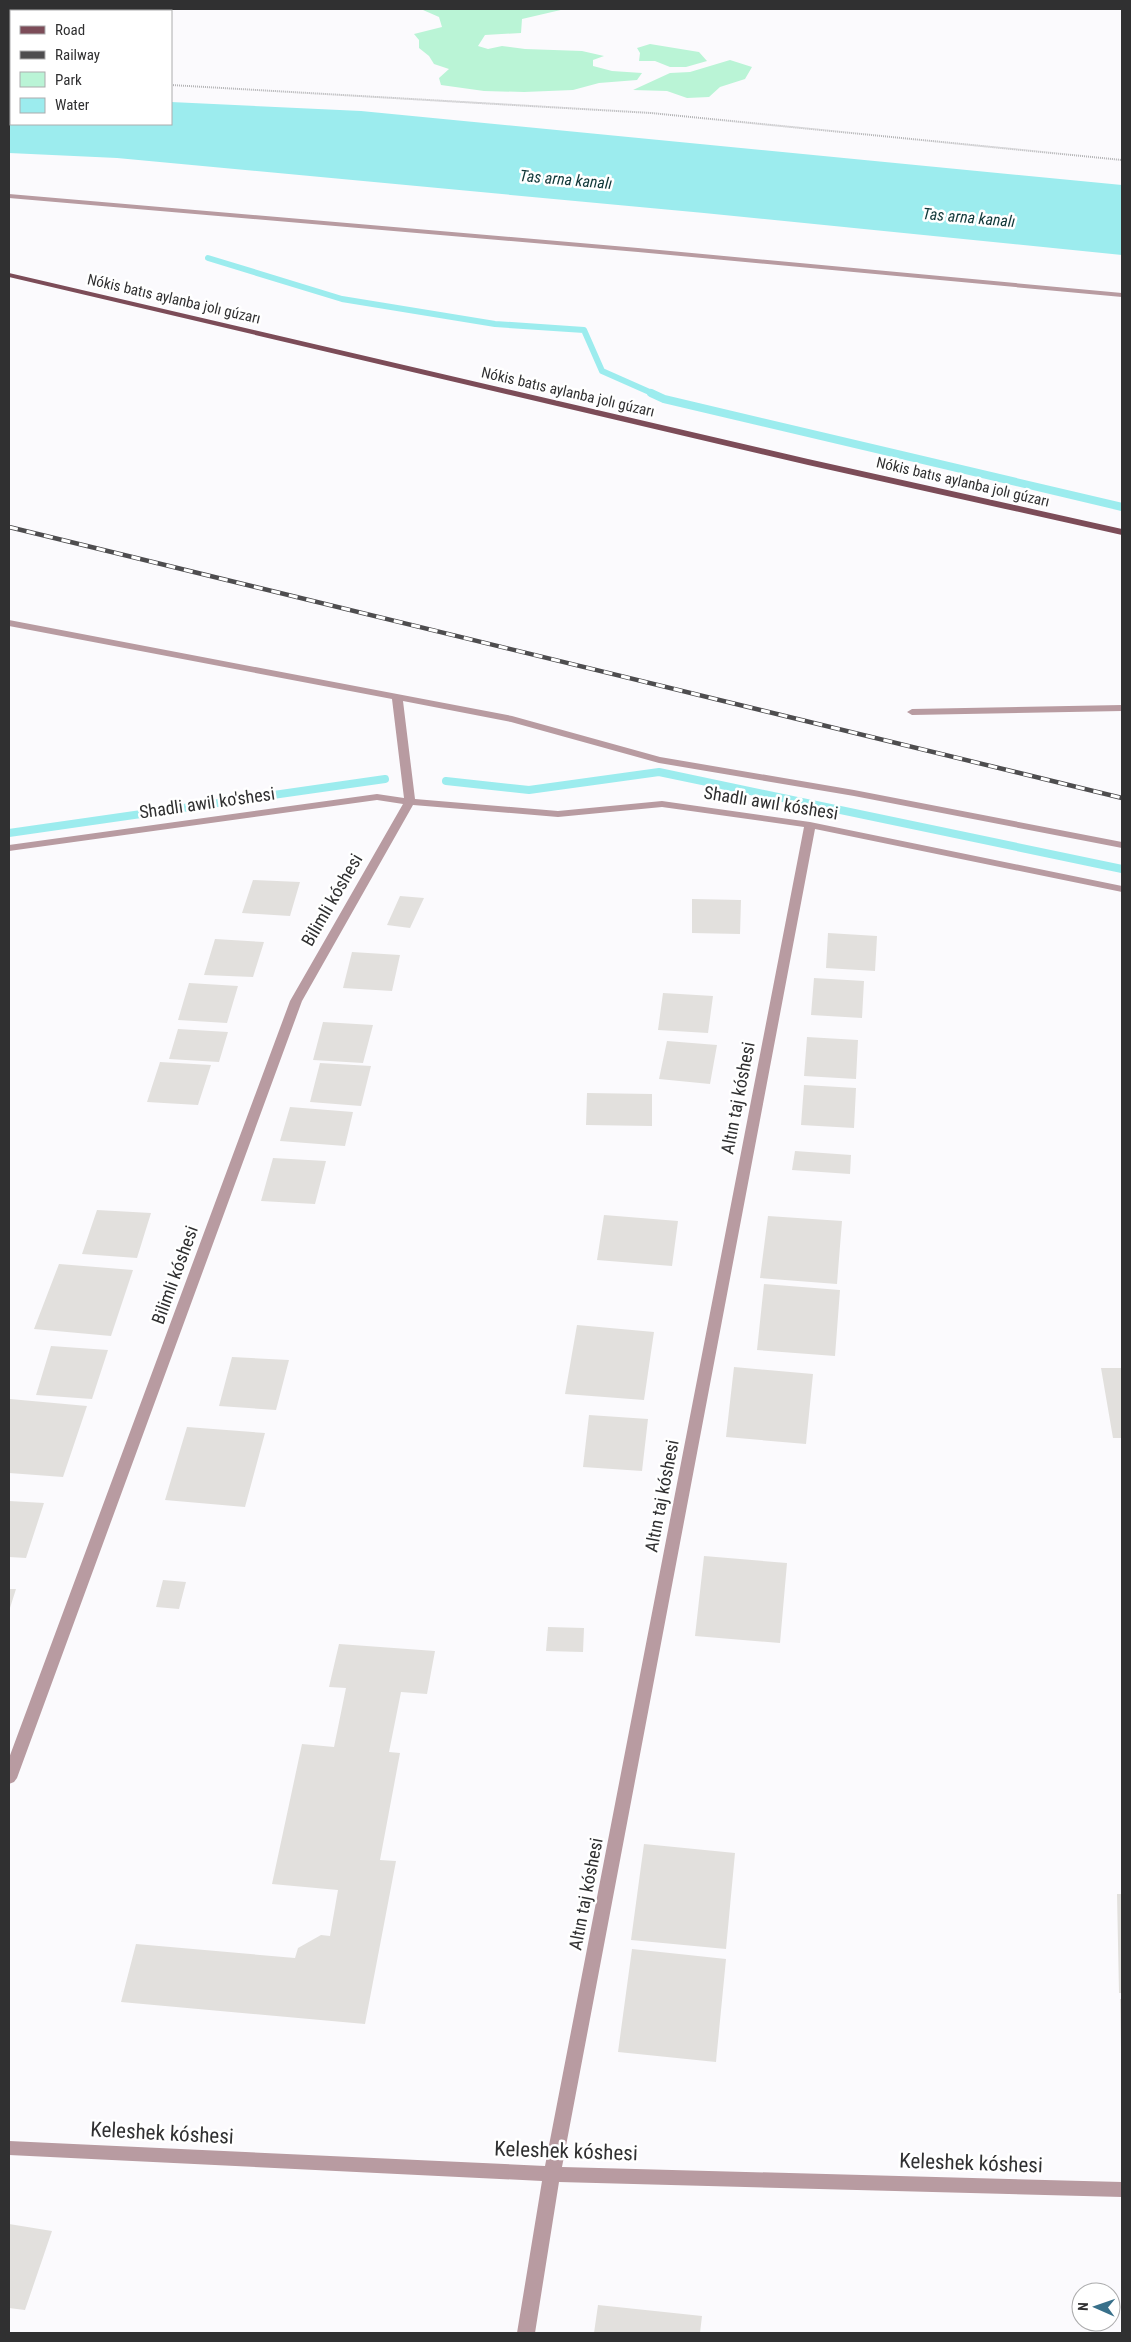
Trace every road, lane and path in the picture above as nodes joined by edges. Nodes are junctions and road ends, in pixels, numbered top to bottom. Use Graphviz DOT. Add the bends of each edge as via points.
graph roads {
  1 [pos="172,85"];
  2 [pos="1122,160"];
  3 [pos="9,196"];
  4 [pos="9,275"];
  5 [pos="1122,295"];
  6 [pos="1122,532"];
  7 [pos="9,623"];
  8 [pos="397,698"];
  9 [pos="1122,708"];
  10 [pos="912,712"];
  11 [pos="410,802"];
  12 [pos="810,825"];
  13 [pos="1122,845"];
  14 [pos="9,848"];
  15 [pos="1122,889"];
  16 [pos="9,1778"];
  17 [pos="9,2148"];
  18 [pos="552,2174"];
  19 [pos="1122,2190"];
  20 [pos="526,2333"];
  1 -- 2 [label="path" via="651,114"];
  3 -- 5 [label="street"];
  4 -- 6 [label="main road, Nókis batıs aylanba jolı gúzarı"];
  7 -- 8 [label="street"];
  8 -- 11 [label="street"];
  8 -- 13 [label="street" via="512,719 659,760 854,793"];
  9 -- 10 [label="street"];
  11 -- 12 [label="street, Shadlı awıl kóshesi" via="558,814 662,804"];
  11 -- 14 [label="street, Shadli awil ko'shesi" via="377,796"];
  11 -- 16 [label="street, Bilimli kóshesi" via="296,1001"];
  12 -- 15 [label="street, Shadlı awıl kóshesi"];
  12 -- 18 [label="street, Altın taj kóshesi"];
  17 -- 18 [label="street, Keleshek kóshesi"];
  18 -- 19 [label="street, Keleshek kóshesi"];
  18 -- 20 [label="street, Altın taj kóshesi"];
}
